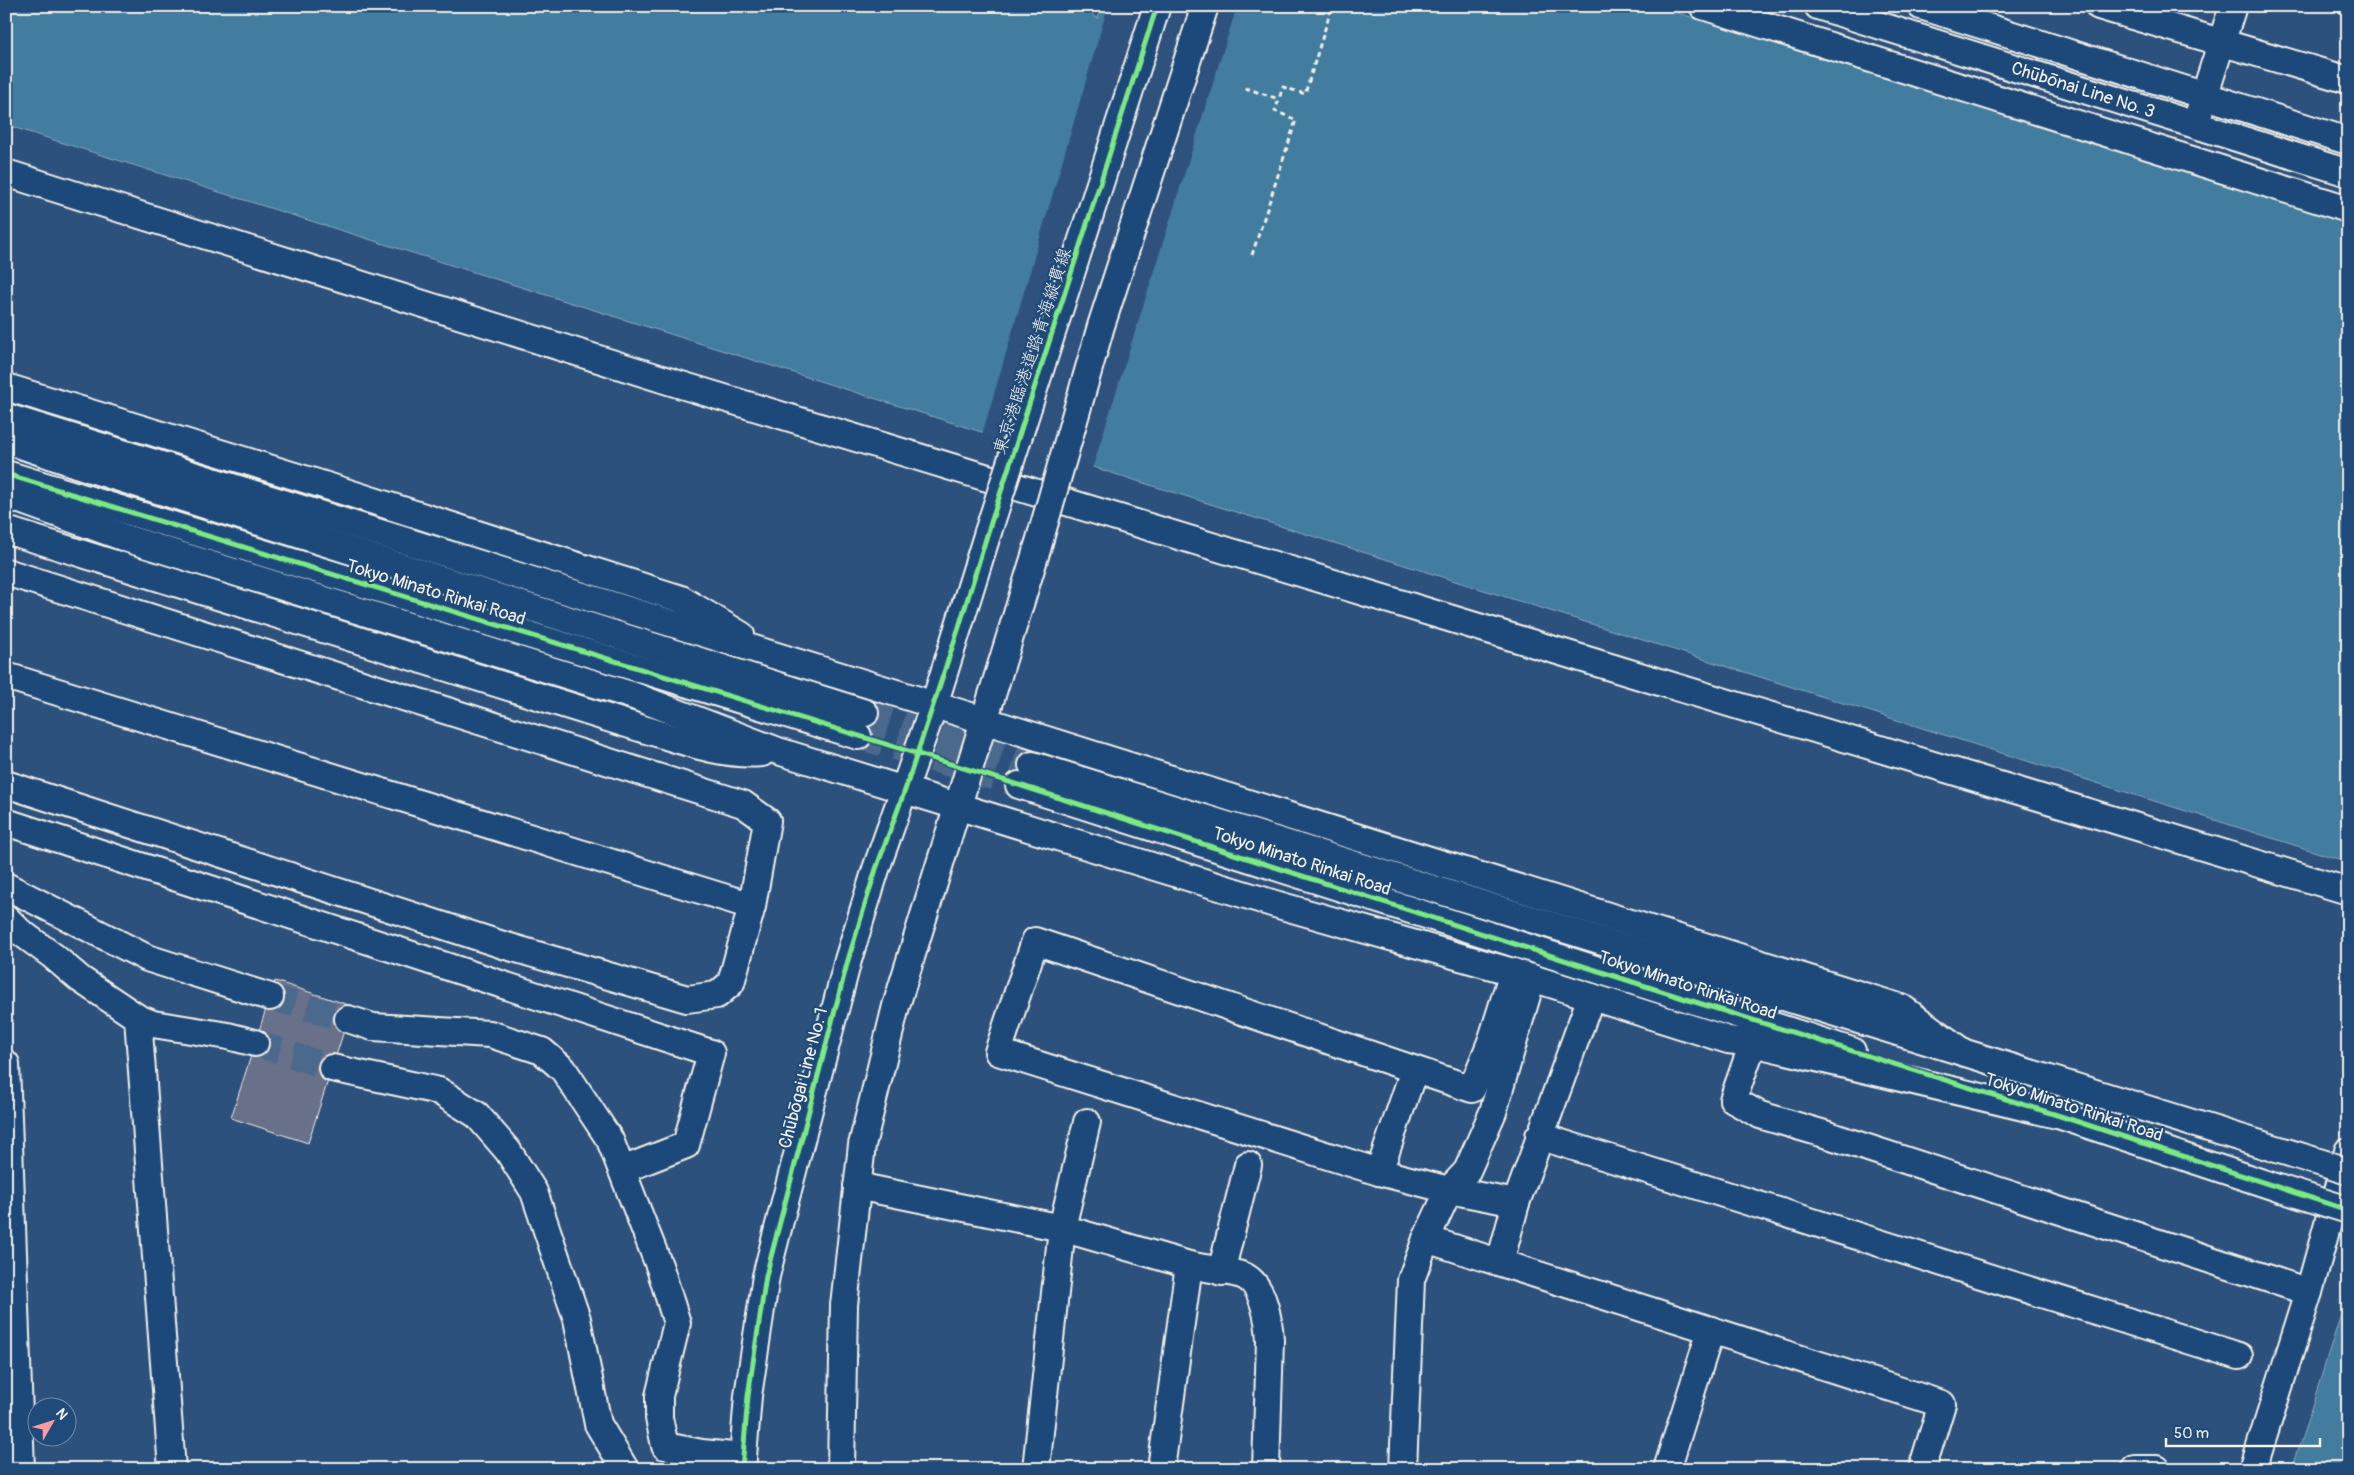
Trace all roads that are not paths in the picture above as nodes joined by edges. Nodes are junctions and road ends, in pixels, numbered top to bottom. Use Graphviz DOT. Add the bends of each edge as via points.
graph roads {
  1 [pos="1157,6"];
  2 [pos="1205,6"];
  3 [pos="1702,6"];
  4 [pos="1818,6"];
  5 [pos="1921,6"];
  6 [pos="2099,6"];
  7 [pos="2234,6"];
  8 [pos="2222,44"];
  9 [pos="2348,80"];
  10 [pos="2204,96"];
  11 [pos="2195,125"];
  12 [pos="2348,140"];
  13 [pos="2348,172"];
  14 [pos="6,173"];
  15 [pos="2348,209"];
  16 [pos="6,387"];
  17 [pos="6,417"];
  18 [pos="6,440"];
  19 [pos="6,474"];
  20 [pos="6,495"];
  21 [pos="6,530"];
  22 [pos="6,572"];
  23 [pos="777,656"];
  24 [pos="6,676"];
  25 [pos="934,705"];
  26 [pos="984,720"];
  27 [pos="778,751"];
  28 [pos="6,784"];
  29 [pos="905,790"];
  30 [pos="956,806"];
  31 [pos="6,822"];
  32 [pos="6,886"];
  33 [pos="2348,891"];
  34 [pos="752,906"];
  35 [pos="6,918"];
  36 [pos="1522,975"];
  37 [pos="270,997"];
  38 [pos="1590,997"];
  39 [pos="138,1018"];
  40 [pos="348,1019"];
  41 [pos="255,1043"];
  42 [pos="1753,1043"];
  43 [pos="1964,1053"];
  44 [pos="6,1064"];
  45 [pos="332,1068"];
  46 [pos="1414,1070"];
  47 [pos="2057,1115"];
  48 [pos="1087,1122"];
  49 [pos="1539,1136"];
  50 [pos="2348,1151"];
  51 [pos="2300,1156"];
  52 [pos="1248,1164"];
  53 [pos="2348,1164"];
  54 [pos="622,1170"];
  55 [pos="2348,1171"];
  56 [pos="1379,1172"];
  57 [pos="857,1186"];
  58 [pos="1449,1190"];
  59 [pos="2318,1201"];
  60 [pos="1516,1204"];
  61 [pos="2348,1210"];
  62 [pos="2348,1216"];
  63 [pos="1062,1228"];
  64 [pos="1426,1239"];
  65 [pos="1500,1262"];
  66 [pos="1189,1265"];
  67 [pos="1221,1272"];
  68 [pos="2309,1292"];
  69 [pos="1711,1330"];
  70 [pos="2239,1356"];
  71 [pos="743,1463"];
  72 [pos="21,1469"];
  73 [pos="172,1469"];
  74 [pos="625,1469"];
  75 [pos="841,1469"];
  76 [pos="1036,1469"];
  77 [pos="1161,1469"];
  78 [pos="1266,1469"];
  79 [pos="1403,1469"];
  80 [pos="1667,1469"];
  81 [pos="1922,1469"];
  82 [pos="2135,1469"];
  83 [pos="2157,1469"];
  84 [pos="2253,1469"];
  1 -- 25 [label="street, 東京港臨港道路青海縦貫線, bridge"];
  2 -- 26 [label="street, bridge" via="1101,326"];
  3 -- 15 [label="street"];
  4 -- 11 [label="street, Chūbōnai Line No. 3"];
  5 -- 10 [label="street, Chūbōnai Line No. 3"];
  6 -- 8 [label="street"];
  7 -- 8 [label="street"];
  8 -- 9 [label="street"];
  8 -- 10 [label="street"];
  10 -- 11 [label="street"];
  10 -- 12 [label="street, Chūbōnai Line No. 3"];
  11 -- 13 [label="street, Chūbōnai Line No. 3"];
  14 -- 33 [label="street" via="669,381"];
  16 -- 23 [label="street" via="681,599"];
  17 -- 23 [label="street"];
  18 -- 19 [label="street, Tokyo Minato Rinkai Road" via="862,725"];
  20 -- 27 [label="street" via="128,538 634,696"];
  21 -- 27 [label="street" via="643,729 718,750 746,754"];
  22 -- 34 [label="street" via="743,804 767,821"];
  23 -- 25 [label="street"];
  24 -- 34 [label="street"];
  25 -- 26 [label="street"];
  25 -- 29 [label="street, Chūbōgai Line No. 1"];
  26 -- 30 [label="street"];
  26 -- 43 [label="street" via="1902,1008"];
  27 -- 29 [label="street"];
  28 -- 34 [label="street" via="504,945 687,999 717,995 731,982"];
  29 -- 30 [label="street"];
  29 -- 71 [label="street, Chūbōgai Line No. 1" via="848,960 766,1276 748,1396"];
  30 -- 36 [label="street" via="1275,904"];
  30 -- 57 [label="street" via="878,1072 862,1145"];
  31 -- 54 [label="street" via="711,1053 686,1145"];
  32 -- 37 [label="street" via="147,958"];
  35 -- 39 [label="street" via="19,932 80,979"];
  36 -- 38 [label="street"];
  36 -- 46 [label="street" via="1472,1089"];
  36 -- 58 [label="street" via="1493,1112 1467,1171"];
  38 -- 42 [label="street" via="1728,1040"];
  38 -- 49 [label="street"];
  39 -- 41 [label="street" via="153,1024"];
  39 -- 73 [label="street"];
  40 -- 54 [label="street" via="373,1027 490,1034 542,1051 563,1069 610,1140"];
  42 -- 47 [label="street"];
  42 -- 68 [label="street" via="1734,1100 1760,1115"];
  43 -- 47 [label="street, Tokyo Minato Rinkai Road" via="1026,775 1692,1001"];
  43 -- 51 [label="street, Tokyo Minato Rinkai Road"];
  44 -- 72 [label="street"];
  45 -- 74 [label="street" via="439,1091 477,1115 508,1151 534,1192 577,1319 598,1424"];
  46 -- 56 [label="street"];
  46 -- 56 [label="street" via="1035,941 998,1052"];
  47 -- 59 [label="street, Tokyo Minato Rinkai Road, bridge"];
  48 -- 63 [label="street"];
  49 -- 60 [label="street"];
  49 -- 70 [label="street"];
  50 -- 68 [label="street"];
  51 -- 53 [label="street, bridge"];
  51 -- 55 [label="street, Tokyo Minato Rinkai Road, bridge"];
  52 -- 67 [label="street"];
  54 -- 71 [label="street" via="660,1268 677,1323 659,1396 659,1418 665,1446"];
  56 -- 58 [label="street"];
  57 -- 63 [label="street"];
  57 -- 75 [label="street" via="844,1305"];
  58 -- 60 [label="street"];
  58 -- 64 [label="street"];
  59 -- 61 [label="street, Tokyo Minato Rinkai Road, bridge"];
  59 -- 62 [label="street, bridge"];
  60 -- 65 [label="street"];
  63 -- 66 [label="street"];
  63 -- 76 [label="street"];
  64 -- 65 [label="street"];
  64 -- 79 [label="street" via="1411,1280"];
  65 -- 69 [label="street"];
  66 -- 67 [label="street"];
  66 -- 77 [label="street"];
  67 -- 78 [label="street" via="1247,1277 1260,1294 1269,1321"];
  68 -- 84 [label="street"];
  69 -- 80 [label="street"];
  69 -- 81 [label="street" via="1942,1404"];
  82 -- 83 [label="street"];
}
